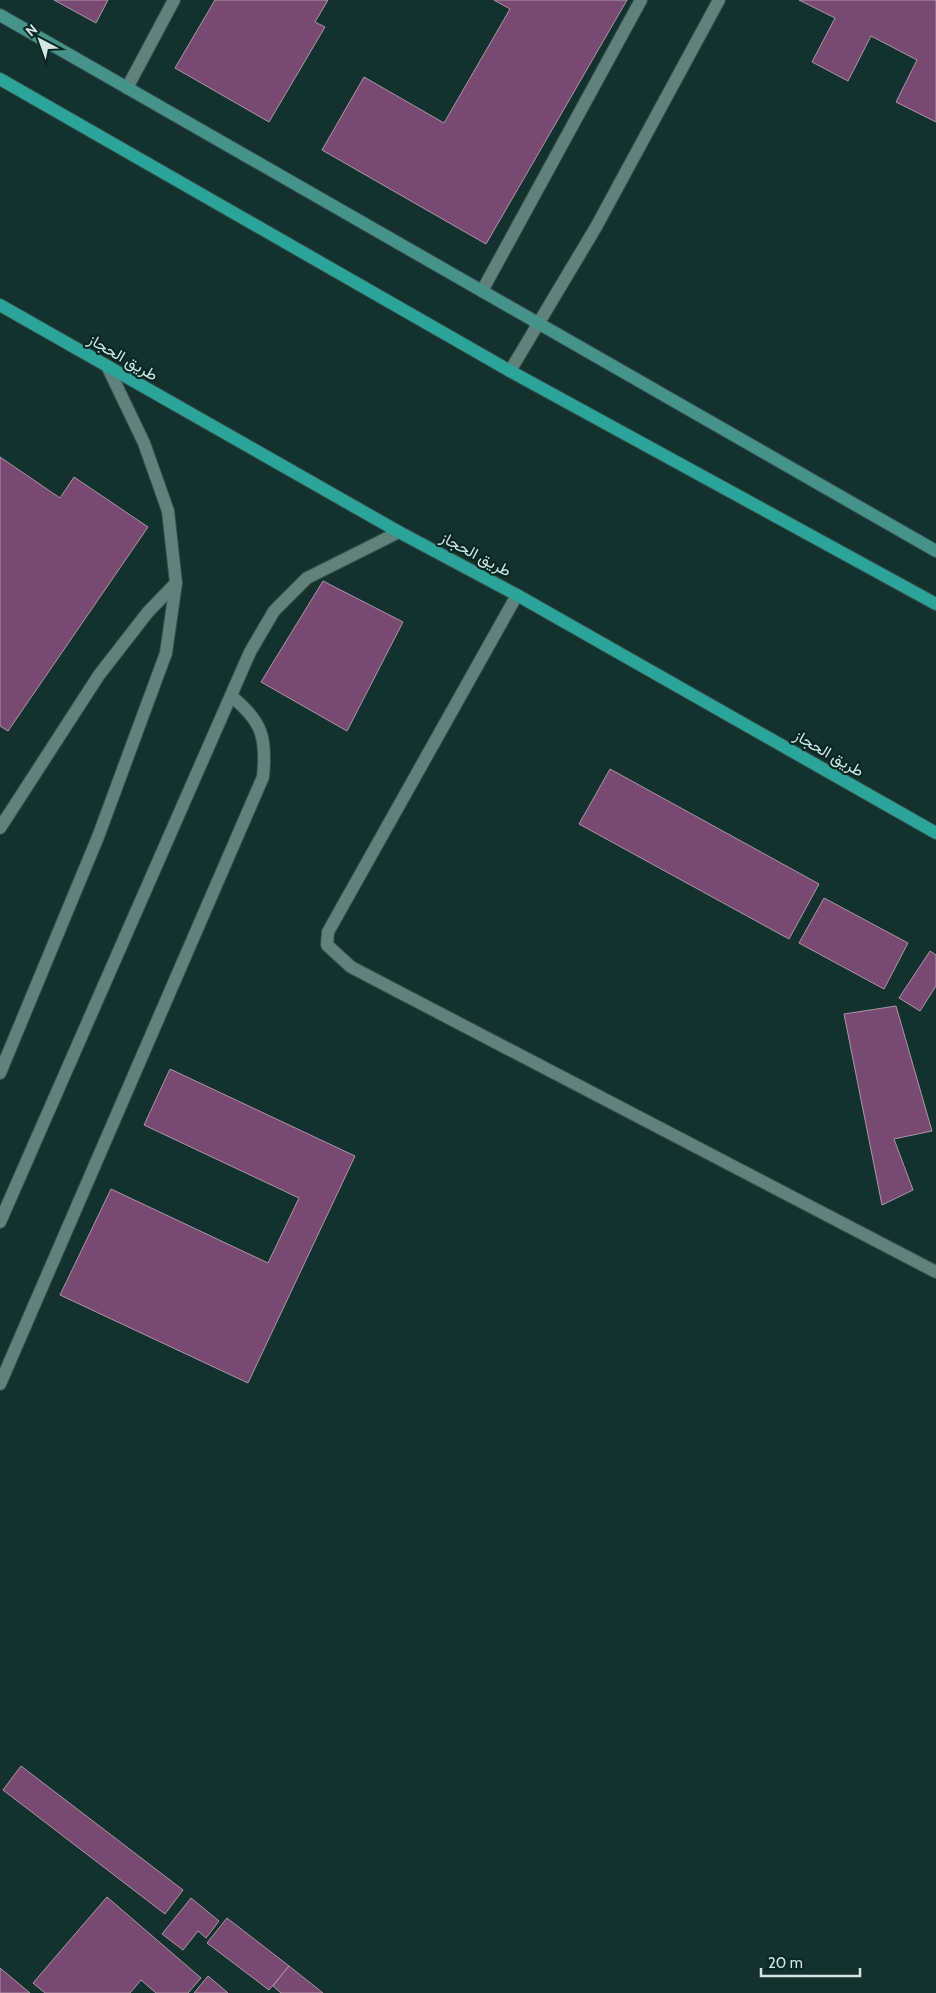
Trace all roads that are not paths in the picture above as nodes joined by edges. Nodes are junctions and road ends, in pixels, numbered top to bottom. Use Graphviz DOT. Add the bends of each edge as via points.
graph roads {
  1 [pos="174,0"];
  2 [pos="641,0"];
  3 [pos="719,0"];
  4 [pos="0,15"];
  5 [pos="0,79"];
  6 [pos="127,88"];
  7 [pos="482,291"];
  8 [pos="0,306"];
  9 [pos="538,323"];
  10 [pos="108,368"];
  11 [pos="510,371"];
  12 [pos="399,532"];
  13 [pos="936,551"];
  14 [pos="176,582"];
  15 [pos="517,595"];
  16 [pos="936,604"];
  17 [pos="231,696"];
  18 [pos="2,822"];
  19 [pos="936,833"];
  20 [pos="0,1073"];
  21 [pos="0,1222"];
  22 [pos="936,1272"];
  23 [pos="0,1384"];
  1 -- 6 [label="street"];
  2 -- 7 [label="street"];
  3 -- 9 [label="street" via="596,227"];
  4 -- 6 [label="main road"];
  5 -- 11 [label="main road"];
  6 -- 7 [label="main road"];
  7 -- 9 [label="main road"];
  8 -- 10 [label="main road, طريق الحجاز"];
  9 -- 11 [label="street"];
  9 -- 13 [label="main road"];
  10 -- 12 [label="main road, طريق الحجاز"];
  10 -- 14 [label="street" via="144,443 168,511"];
  11 -- 16 [label="main road"];
  12 -- 15 [label="main road, طريق الحجاز"];
  12 -- 17 [label="street" via="307,578 274,611"];
  14 -- 18 [label="street" via="99,675"];
  14 -- 20 [label="street" via="166,654 98,837"];
  15 -- 19 [label="main road, طريق الحجاز"];
  15 -- 22 [label="street" via="328,932 328,945 351,967"];
  17 -- 21 [label="street"];
  17 -- 23 [label="street" via="249,710 261,730 265,753 262,777"];
}
